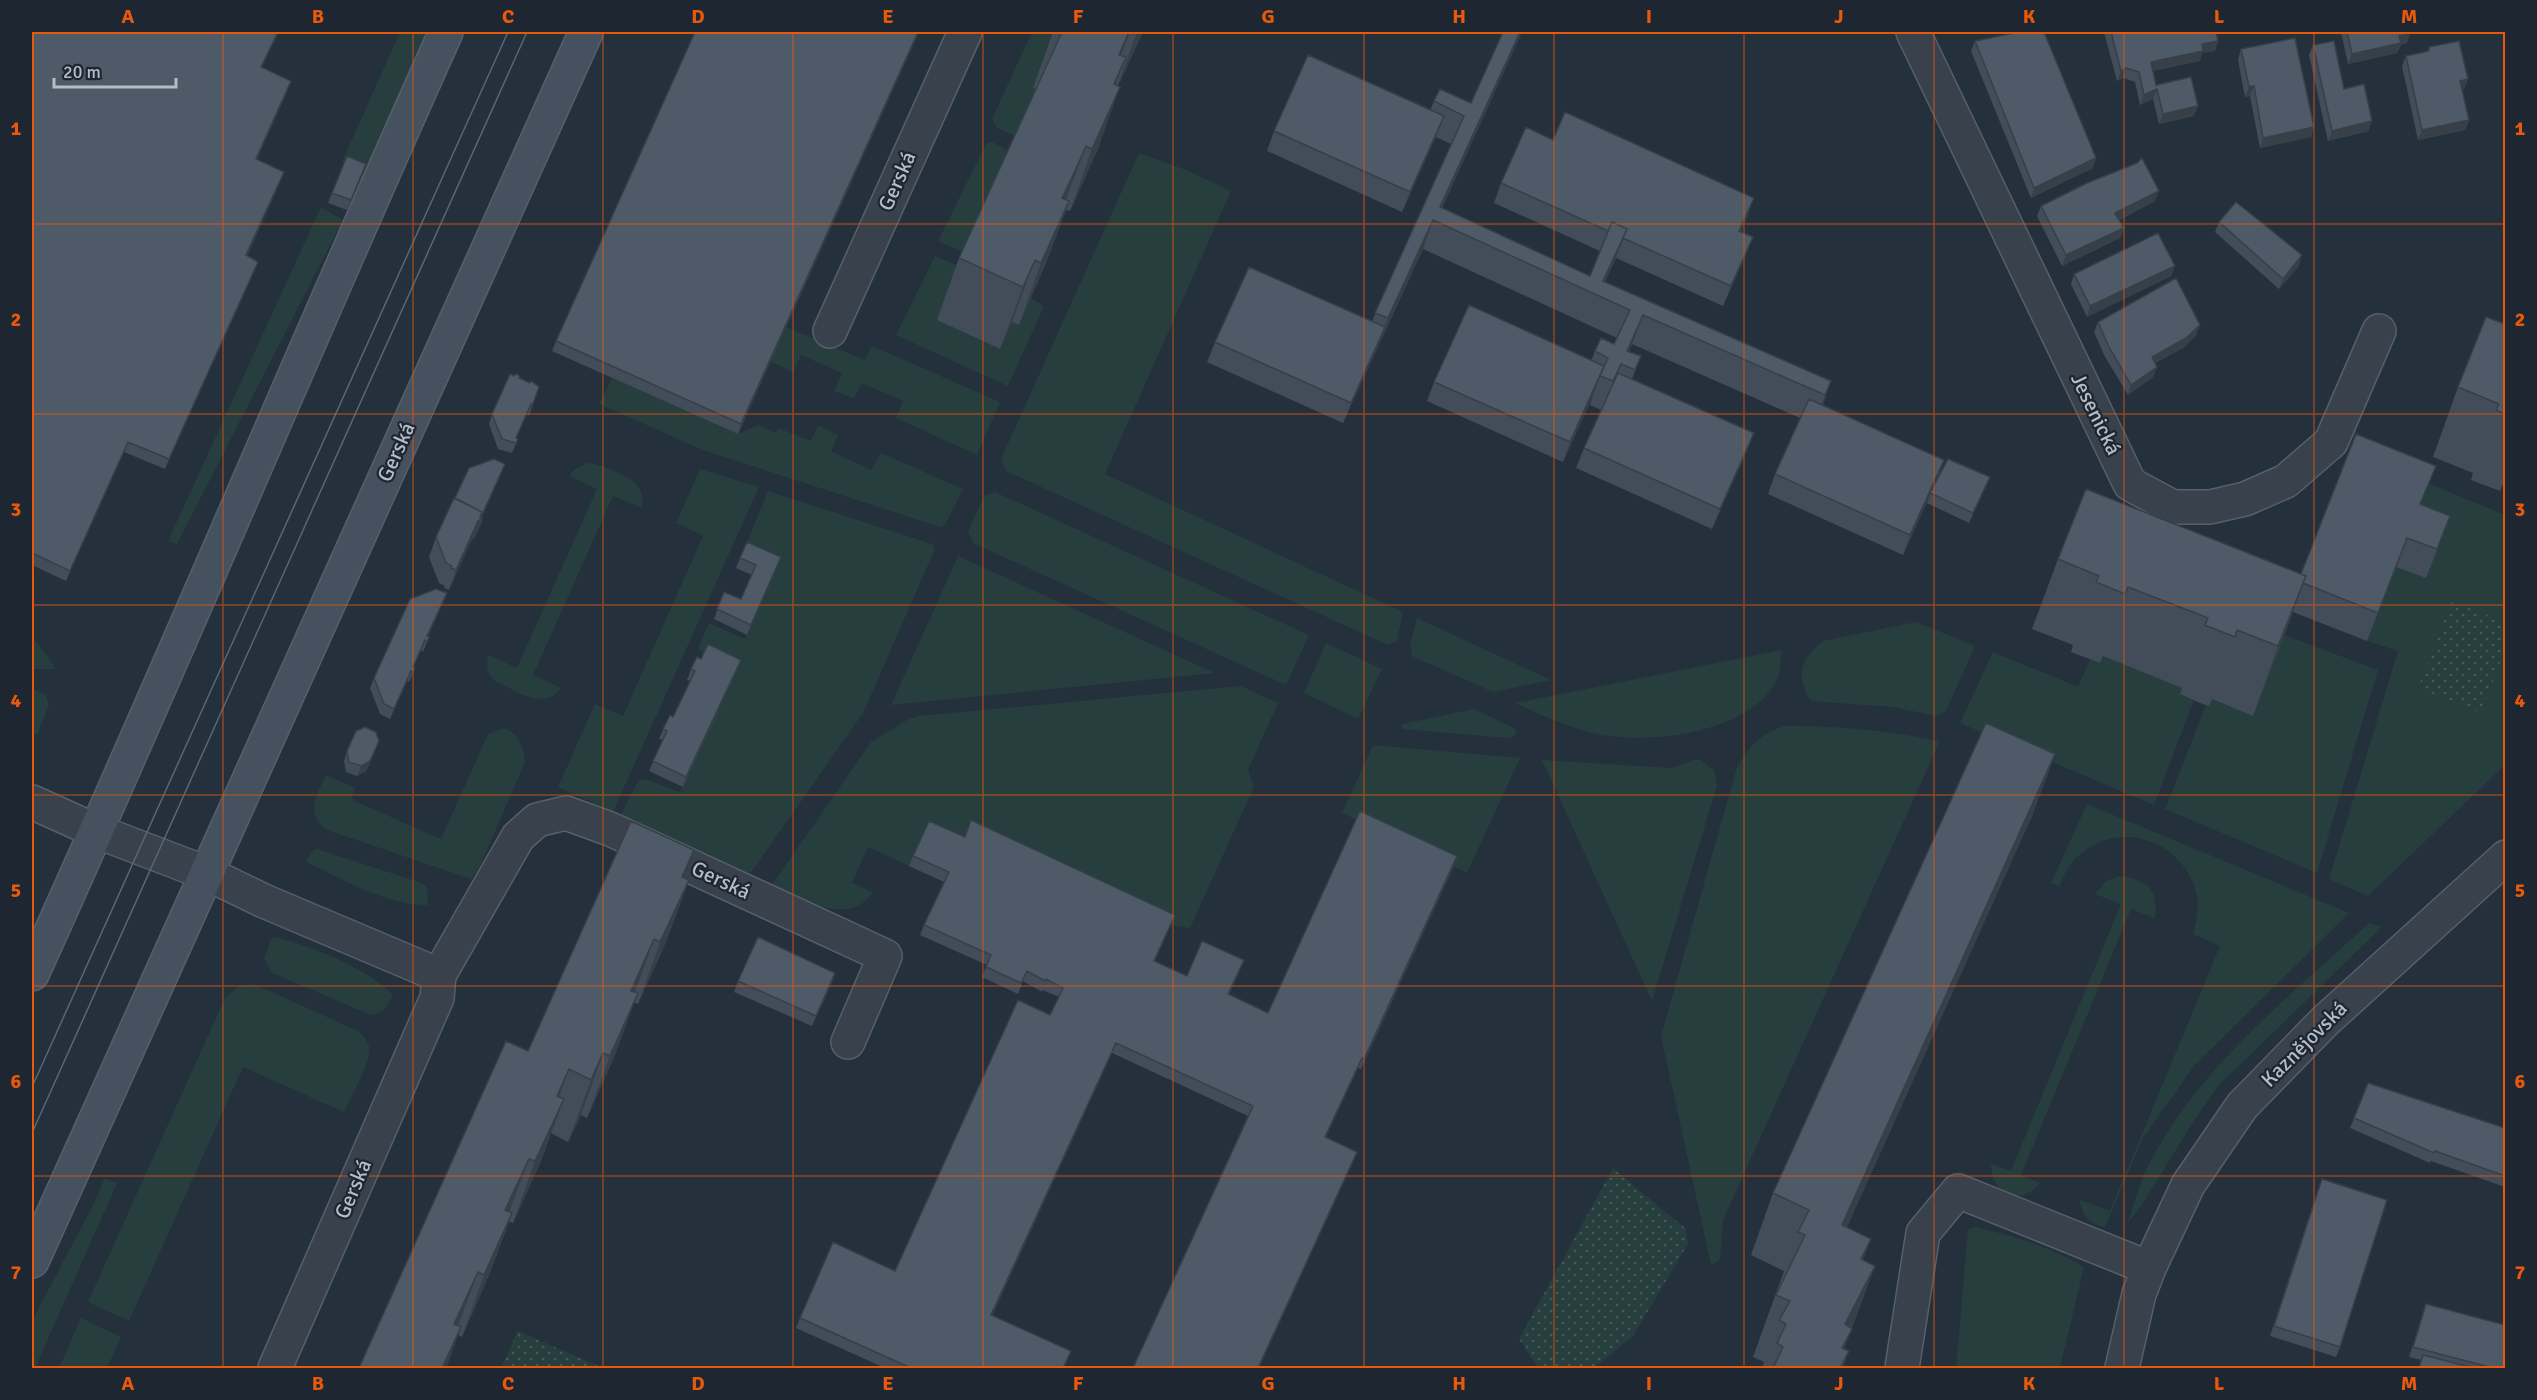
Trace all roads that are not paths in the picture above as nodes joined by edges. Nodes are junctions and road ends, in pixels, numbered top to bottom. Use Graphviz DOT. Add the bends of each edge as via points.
graph roads {
  1 [pos="446,32"];
  2 [pos="586,32"];
  3 [pos="965,32"];
  4 [pos="1913,32"];
  5 [pos="2379,331"];
  6 [pos="830,332"];
  7 [pos="32,802"];
  8 [pos="96,831"];
  9 [pos="2505,857"];
  10 [pos="206,873"];
  11 [pos="32,974"];
  12 [pos="439,975"];
  13 [pos="848,1042"];
  14 [pos="32,1261"];
  15 [pos="2149,1268"];
  16 [pos="275,1368"];
  17 [pos="1902,1368"];
  18 [pos="2122,1368"];
  1 -- 8 [label="street"];
  2 -- 10 [label="street, Gerská"];
  3 -- 6 [label="street, Gerská"];
  4 -- 5 [label="street, Jesenická" via="2130,484 2173,507 2210,507 2246,499 2286,481 2331,442"];
  7 -- 8 [label="street"];
  8 -- 10 [label="street"];
  8 -- 11 [label="street"];
  9 -- 15 [label="street, Kaznějovská" via="2325,1022 2242,1106 2188,1185"];
  10 -- 12 [label="street"];
  10 -- 14 [label="street, Gerská"];
  12 -- 13 [label="street, Gerská" via="518,837 537,820 566,813 610,829 885,956"];
  12 -- 16 [label="street, Gerská" via="437,998"];
  15 -- 17 [label="street" via="1958,1191 1923,1233"];
  15 -- 18 [label="street, Kaznějovská"];
}
